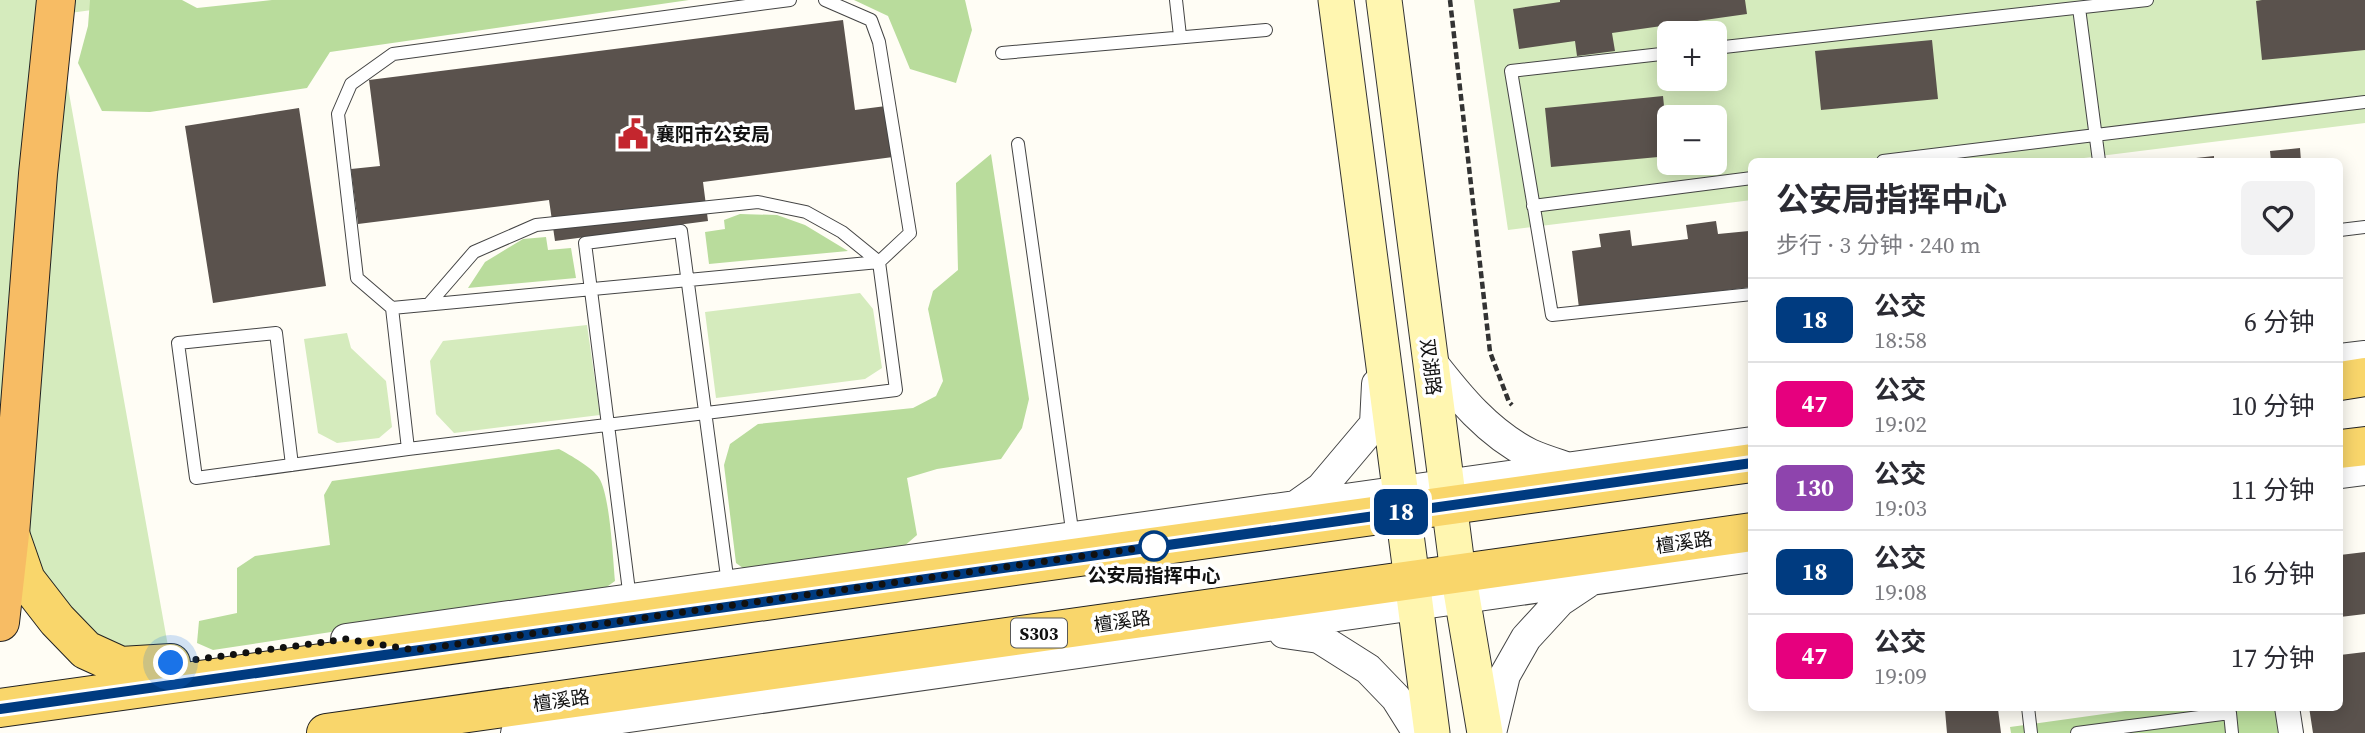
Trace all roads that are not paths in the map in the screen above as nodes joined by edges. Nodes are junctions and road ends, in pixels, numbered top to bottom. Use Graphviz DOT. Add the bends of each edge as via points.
graph roads {
  1 [pos="56,0"];
  2 [pos="790,0"];
  3 [pos="825,0"];
  4 [pos="1175,0"];
  5 [pos="1336,0"];
  6 [pos="1384,0"];
  7 [pos="2147,0"];
  8 [pos="2079,8"];
  9 [pos="1266,30"];
  10 [pos="1180,36"];
  11 [pos="1727,47"];
  12 [pos="1002,53"];
  13 [pos="1657,54"];
  14 [pos="2365,102"];
  15 [pos="2095,134"];
  16 [pos="1018,144"];
  17 [pos="1907,158"];
  18 [pos="2099,158"];
  19 [pos="1748,179"];
  20 [pos="1533,206"];
  21 [pos="2365,227"];
  22 [pos="2343,230"];
  23 [pos="879,262"];
  24 [pos="688,279"];
  25 [pos="591,288"];
  26 [pos="1748,293"];
  27 [pos="429,304"];
  28 [pos="392,308"];
  29 [pos="1380,338"];
  30 [pos="2365,356"];
  31 [pos="2343,359"];
  32 [pos="1431,361"];
  33 [pos="2365,377"];
  34 [pos="2343,381"];
  35 [pos="706,412"];
  36 [pos="608,426"];
  37 [pos="1748,443"];
  38 [pos="2365,446"];
  39 [pos="408,449"];
  40 [pos="2343,449"];
  41 [pos="1748,463"];
  42 [pos="292,465"];
  43 [pos="1569,468"];
  44 [pos="2365,470"];
  45 [pos="2343,474"];
  46 [pos="1448,496"];
  47 [pos="1402,502"];
  48 [pos="1295,506"];
  49 [pos="1262,531"];
  50 [pos="1748,533"];
  51 [pos="10,534"];
  52 [pos="1073,537"];
  53 [pos="1748,558"];
  54 [pos="1591,580"];
  55 [pos="728,586"];
  56 [pos="1460,586"];
  57 [pos="1414,593"];
  58 [pos="630,599"];
  59 [pos="0,622"];
  60 [pos="1256,629"];
  61 [pos="346,639"];
  62 [pos="415,650"];
  63 [pos="1505,675"];
  64 [pos="0,709"];
  65 [pos="2028,711"];
  66 [pos="2288,711"];
  67 [pos="1409,725"];
  68 [pos="409,726"];
  69 [pos="2154,728"];
  70 [pos="326,733"];
  71 [pos="516,733"];
  72 [pos="1432,733"];
  73 [pos="1485,733"];
  74 [pos="1491,733"];
  75 [pos="1513,733"];
  76 [pos="2031,733"];
  77 [pos="2077,733"];
  78 [pos="2086,733"];
  79 [pos="2232,733"];
  80 [pos="2291,733"];
  1 -- 51 [label="highway"];
  2 -- 28 [label="lane" via="394,54 351,84 338,114 357,278"];
  3 -- 23 [label="lane" via="871,20 879,42 910,233"];
  4 -- 10 [label="lane"];
  5 -- 29 [label="main road"];
  6 -- 32 [label="main road, 双湖路"];
  7 -- 8 [label="lane"];
  8 -- 11 [label="lane"];
  8 -- 15 [label="lane"];
  9 -- 10 [label="lane"];
  10 -- 12 [label="lane"];
  13 -- 20 [label="lane" via="1511,71"];
  14 -- 15 [label="lane"];
  15 -- 17 [label="lane"];
  15 -- 18 [label="lane"];
  16 -- 52 [label="lane"];
  19 -- 20 [label="lane"];
  20 -- 26 [label="lane" via="1552,315"];
  21 -- 22 [label="lane"];
  23 -- 24 [label="lane"];
  23 -- 27 [label="lane" via="842,232 806,212 758,202 536,225 474,252"];
  23 -- 35 [label="lane" via="896,390"];
  24 -- 25 [label="lane"];
  24 -- 25 [label="lane" via="681,231 585,243"];
  24 -- 35 [label="lane"];
  25 -- 27 [label="lane"];
  25 -- 36 [label="lane"];
  27 -- 28 [label="lane"];
  28 -- 39 [label="lane"];
  29 -- 47 [label="main road"];
  29 -- 48 [label="street" via="1375,424 1321,488"];
  30 -- 31 [label="street"];
  32 -- 43 [label="street" via="1465,405 1500,434 1529,453"];
  32 -- 46 [label="main road, 双湖路"];
  33 -- 34 [label="main road"];
  35 -- 36 [label="lane"];
  35 -- 55 [label="lane"];
  36 -- 39 [label="lane"];
  36 -- 58 [label="lane"];
  37 -- 43 [label="street"];
  38 -- 40 [label="main road"];
  39 -- 42 [label="lane"];
  41 -- 46 [label="main road"];
  42 -- 42 [label="lane" via="196,478 178,343 276,333"];
  43 -- 46 [label="street"];
  44 -- 45 [label="street"];
  46 -- 47 [label="main road"];
  46 -- 56 [label="main road, 双湖路"];
  47 -- 48 [label="street"];
  47 -- 49 [label="main road"];
  47 -- 57 [label="main road"];
  48 -- 49 [label="street"];
  48 -- 52 [label="street"];
  49 -- 62 [label="main road"];
  50 -- 56 [label="main road, 檀溪路 / S303"];
  51 -- 59 [label="highway"];
  51 -- 61 [label="main road" via="26,580 57,620 86,650 121,666"];
  52 -- 55 [label="street"];
  53 -- 54 [label="street"];
  54 -- 56 [label="street"];
  54 -- 63 [label="street" via="1560,601 1526,638"];
  55 -- 58 [label="street"];
  56 -- 57 [label="main road, 檀溪路 / S303"];
  56 -- 73 [label="main road, 双湖路"];
  57 -- 60 [label="street"];
  57 -- 68 [label="main road, 檀溪路 / S303"];
  57 -- 72 [label="main road"];
  58 -- 61 [label="street"];
  60 -- 67 [label="street" via="1319,638 1368,669 1396,698"];
  60 -- 71 [label="street"];
  61 -- 62 [label="main road"];
  62 -- 64 [label="main road"];
  63 -- 74 [label="street"];
  63 -- 75 [label="street"];
  65 -- 76 [label="lane"];
  66 -- 80 [label="street"];
  68 -- 70 [label="main road, 檀溪路 / S303"];
  69 -- 78 [label="lane"];
  69 -- 79 [label="lane" via="2230,713"];
  77 -- 78 [label="lane"];
}
